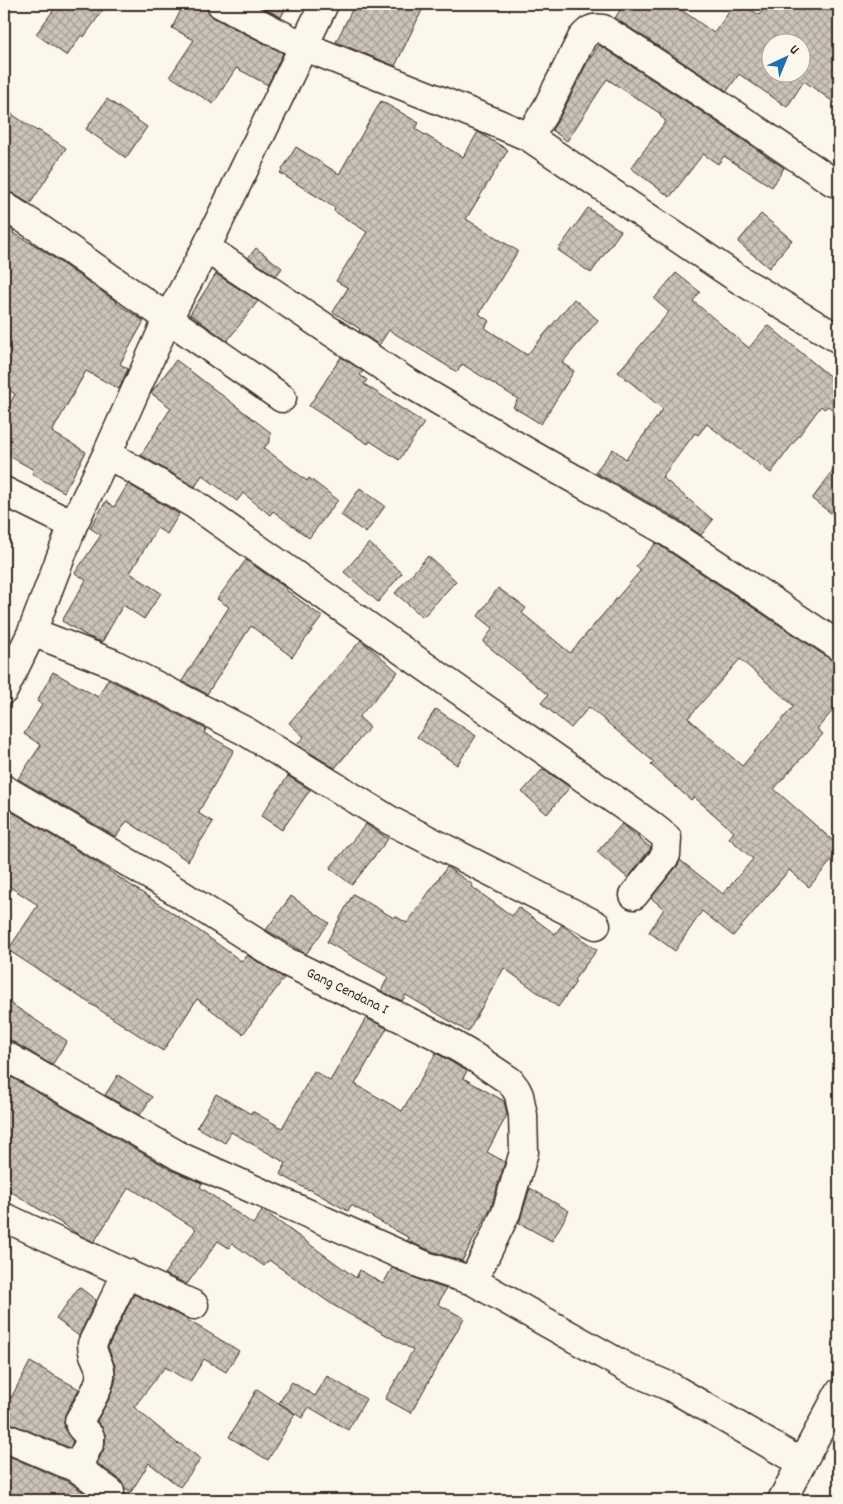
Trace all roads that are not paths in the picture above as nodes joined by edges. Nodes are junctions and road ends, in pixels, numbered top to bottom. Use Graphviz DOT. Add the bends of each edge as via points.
graph roads {
  1 [pos="221,4"];
  2 [pos="324,4"];
  3 [pos="303,46"];
  4 [pos="529,137"];
  5 [pos="839,183"];
  6 [pos="4,206"];
  7 [pos="206,248"];
  8 [pos="168,318"];
  9 [pos="839,338"];
  10 [pos="282,398"];
  11 [pos="107,454"];
  12 [pos="4,491"];
  13 [pos="73,525"];
  14 [pos="32,632"];
  15 [pos="839,646"];
  16 [pos="4,690"];
  17 [pos="4,789"];
  18 [pos="634,895"];
  19 [pos="596,925"];
  20 [pos="4,1055"];
  21 [pos="4,1217"];
  22 [pos="127,1273"];
  23 [pos="473,1281"];
  24 [pos="194,1305"];
  25 [pos="839,1393"];
  26 [pos="4,1437"];
  27 [pos="802,1462"];
  28 [pos="77,1468"];
  29 [pos="110,1492"];
  30 [pos="782,1500"];
  1 -- 3 [label="street"];
  2 -- 3 [label="street"];
  3 -- 4 [label="street"];
  3 -- 7 [label="street"];
  4 -- 5 [label="street" via="582,38 595,27 603,29"];
  4 -- 9 [label="street" via="737,278"];
  6 -- 8 [label="street"];
  7 -- 8 [label="street"];
  7 -- 15 [label="street" via="402,378 668,532"];
  8 -- 10 [label="street"];
  8 -- 11 [label="street"];
  11 -- 13 [label="street"];
  11 -- 18 [label="street" via="194,504 667,838 666,855"];
  12 -- 13 [label="street"];
  13 -- 14 [label="street"];
  14 -- 16 [label="street"];
  14 -- 19 [label="street" via="102,658 236,726 392,821"];
  17 -- 23 [label="street, Gang Cendana I" via="171,888 287,962 438,1036 510,1081 519,1096 523,1115 524,1152 506,1214"];
  20 -- 23 [label="street" via="181,1157 426,1266"];
  21 -- 22 [label="street"];
  22 -- 24 [label="street"];
  22 -- 28 [label="street" via="92,1344 100,1381 79,1421 90,1442"];
  23 -- 27 [label="street"];
  25 -- 27 [label="street"];
  26 -- 28 [label="street"];
  27 -- 30 [label="street"];
  28 -- 29 [label="street"];
}
